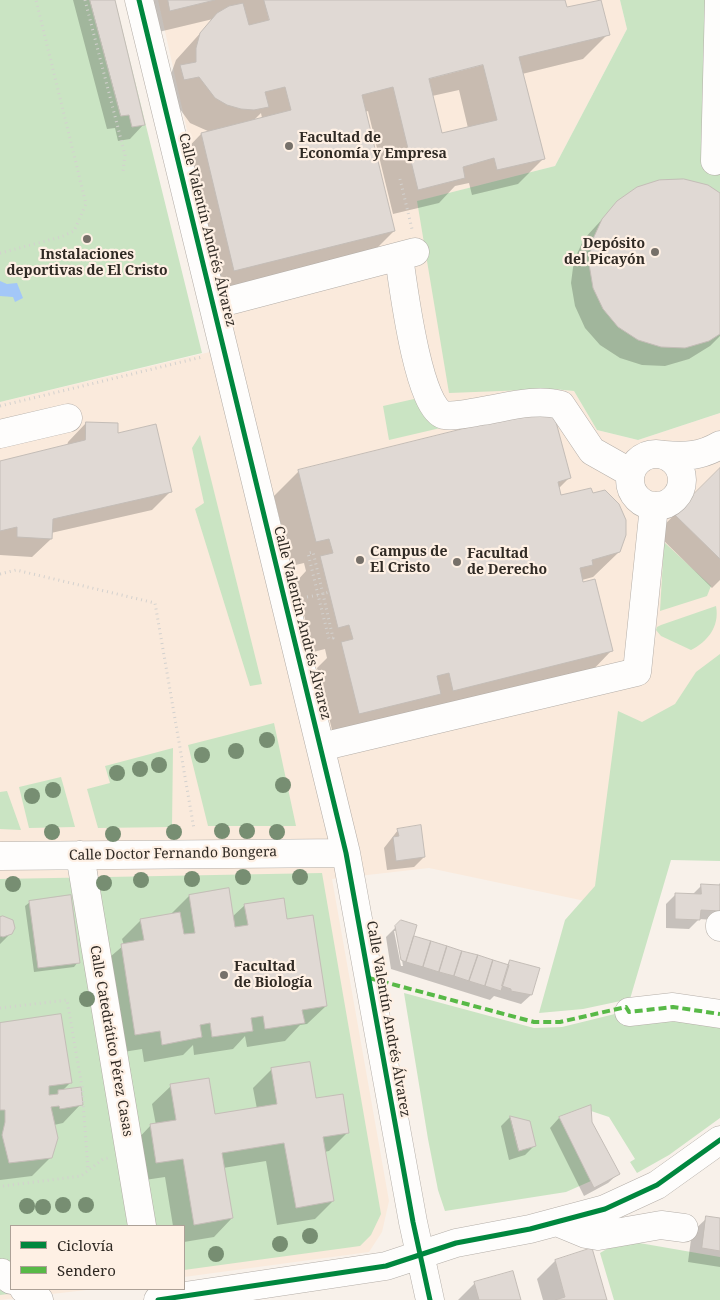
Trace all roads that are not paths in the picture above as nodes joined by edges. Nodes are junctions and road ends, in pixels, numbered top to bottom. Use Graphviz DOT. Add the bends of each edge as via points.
graph roads {
  1 [pos="139,0"];
  2 [pos="719,0"];
  3 [pos="715,161"];
  4 [pos="213,305"];
  5 [pos="68,418"];
  6 [pos="0,434"];
  7 [pos="720,445"];
  8 [pos="720,451"];
  9 [pos="664,455"];
  10 [pos="630,473"];
  11 [pos="679,493"];
  12 [pos="654,506"];
  13 [pos="320,747"];
  14 [pos="346,852"];
  15 [pos="80,855"];
  16 [pos="0,856"];
  17 [pos="629,1012"];
  18 [pos="720,1014"];
  19 [pos="714,1148"];
  20 [pos="557,1222"];
  21 [pos="142,1225"];
  22 [pos="684,1228"];
  23 [pos="421,1256"];
  24 [pos="25,1290"];
  25 [pos="39,1300"];
  26 [pos="158,1300"];
  27 [pos="430,1300"];
  1 -- 4 [label="street, Calle Valentín Andrés Álvarez"];
  2 -- 3 [label="street"];
  4 -- 10 [label="street" via="408,254 416,355 432,405 442,414 457,415 533,403 561,405 592,451"];
  4 -- 13 [label="street, Calle Valentín Andrés Álvarez"];
  5 -- 6 [label="street"];
  7 -- 9 [label="street" via="705,454"];
  8 -- 11 [label="street"];
  9 -- 10 [label="street" via="649,454 641,458"];
  9 -- 11 [label="street" via="680,468 682,485"];
  10 -- 12 [label="street" via="631,490 636,497 642,503"];
  11 -- 12 [label="street" via="667,504"];
  12 -- 13 [label="street" via="636,672"];
  13 -- 14 [label="street, Calle Valentín Andrés Álvarez"];
  14 -- 15 [label="street, Calle Doctor Fernando Bongera"];
  14 -- 23 [label="street, Calle Valentín Andrés Álvarez"];
  15 -- 16 [label="street, Calle Doctor Fernando Bongera"];
  15 -- 21 [label="street, Calle Catedrático Pérez Casas"];
  17 -- 18 [label="street" via="672,1006"];
  19 -- 20 [label="street" via="657,1185 605,1209"];
  20 -- 22 [label="street" via="598,1236 662,1225"];
  20 -- 23 [label="street" via="456,1243"];
  23 -- 26 [label="street" via="386,1266"];
  23 -- 27 [label="street, Calle Valentín Andrés Álvarez"];
  24 -- 25 [label="street"];
}
